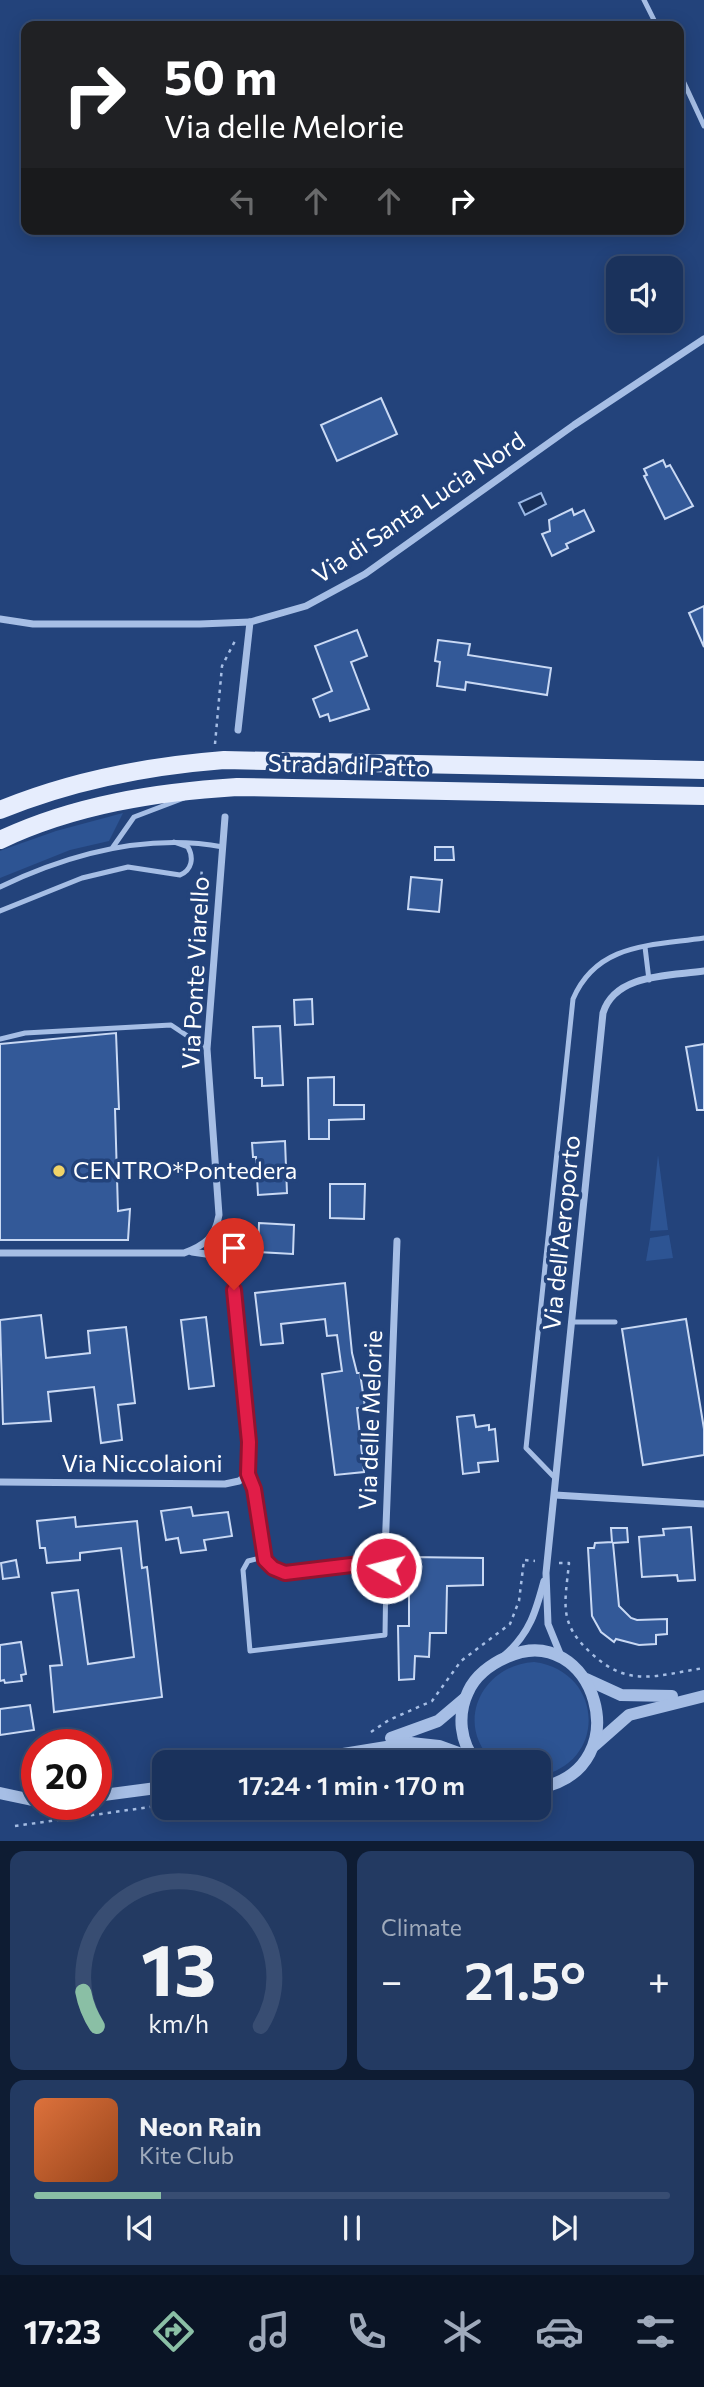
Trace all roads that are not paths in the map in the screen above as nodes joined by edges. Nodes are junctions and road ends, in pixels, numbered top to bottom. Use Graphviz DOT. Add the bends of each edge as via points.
graph roads {
  1 [pos="644,0"];
  2 [pos="654,21"];
  3 [pos="684,83"];
  4 [pos="704,126"];
  5 [pos="704,339"];
  6 [pos="0,619"];
  7 [pos="250,622"];
  8 [pos="238,730"];
  9 [pos="704,770"];
  10 [pos="198,790"];
  11 [pos="704,796"];
  12 [pos="0,810"];
  13 [pos="225,817"];
  14 [pos="0,840"];
  15 [pos="174,842"];
  16 [pos="223,847"];
  17 [pos="113,848"];
  18 [pos="0,887"];
  19 [pos="0,911"];
  20 [pos="704,938"];
  21 [pos="645,947"];
  22 [pos="704,971"];
  23 [pos="649,979"];
  24 [pos="0,1039"];
  25 [pos="206,1049"];
  26 [pos="397,1241"];
  27 [pos="0,1253"];
  28 [pos="184,1253"];
  29 [pos="571,1322"];
  30 [pos="615,1322"];
  31 [pos="248,1474"];
  32 [pos="556,1479"];
  33 [pos="0,1482"];
  34 [pos="555,1495"];
  35 [pos="704,1504"];
  36 [pos="264,1557"];
  37 [pos="380,1558"];
  38 [pos="546,1573"];
  39 [pos="500,1660"];
  40 [pos="562,1660"];
  41 [pos="584,1678"];
  42 [pos="704,1695"];
  43 [pos="464,1699"];
  44 [pos="593,1747"];
  45 [pos="350,1750"];
  46 [pos="364,1750"];
  47 [pos="443,1750"];
  48 [pos="470,1750"];
  49 [pos="551,1785"];
  50 [pos="152,1789"];
  51 [pos="0,1793"];
  52 [pos="112,1794"];
  53 [pos="0,1801"];
  1 -- 2 [label="lane"];
  3 -- 4 [label="lane"];
  5 -- 7 [label="street, Via di Santa Lucia Nord" via="365,574 306,606"];
  6 -- 7 [label="street, Via di Santa Lucia Nord" via="55,624"];
  7 -- 8 [label="street"];
  9 -- 12 [label="main road, Strada di Patto" via="224,760 158,766 89,780"];
  10 -- 11 [label="main road, Strada di Patto"];
  10 -- 14 [label="main road, Strada di Patto" via="98,806"];
  10 -- 17 [label="lane" via="134,817"];
  13 -- 16 [label="street, Via Ponte Viarello"];
  15 -- 16 [label="lane"];
  15 -- 17 [label="lane"];
  15 -- 19 [label="lane" via="188,848 192,856 189,868 180,876 128,867 82,878"];
  16 -- 25 [label="street, Via Ponte Viarello"];
  17 -- 18 [label="lane" via="64,861"];
  20 -- 21 [label="lane"];
  21 -- 23 [label="lane"];
  21 -- 32 [label="lane" via="594,966 579,985 570,1010 526,1448"];
  22 -- 23 [label="street, Via dell'Aeroporto"];
  23 -- 29 [label="street, Via dell'Aeroporto" via="619,989 603,1013"];
  24 -- 25 [label="lane" via="34,1032 171,1025"];
  25 -- 28 [label="street, Via Ponte Viarello" via="219,1216 210,1241"];
  26 -- 37 [label="street, Via delle Melorie" via="387,1545"];
  27 -- 28 [label="street"];
  28 -- 31 [label="street, Via Niccolaioni" via="214,1253 232,1274 249,1442"];
  29 -- 30 [label="lane"];
  29 -- 32 [label="street, Via dell'Aeroporto"];
  31 -- 33 [label="street, Via Niccolaioni" via="225,1485"];
  31 -- 36 [label="street"];
  32 -- 34 [label="street, Via dell'Aeroporto"];
  34 -- 35 [label="street"];
  34 -- 38 [label="street, Via dell'Aeroporto"];
  36 -- 37 [label="street" via="269,1566 285,1573"];
  36 -- 37 [label="lane" via="248,1561 243,1570 250,1651 385,1635 386,1568"];
  38 -- 39 [label="street, Via dell'Aeroporto" via="532,1624"];
  38 -- 40 [label="street, Via dell'Aeroporto" via="548,1624"];
  39 -- 40 [label="street" via="537,1652"];
  39 -- 43 [label="street" via="479,1676"];
  40 -- 41 [label="street"];
  41 -- 42 [label="street" via="621,1695"];
  41 -- 44 [label="street" via="597,1709"];
  42 -- 44 [label="street" via="629,1715"];
  43 -- 45 [label="street" via="426,1727"];
  43 -- 48 [label="street" via="461,1726"];
  44 -- 49 [label="street" via="573,1773"];
  46 -- 47 [label="street" via="421,1743"];
  50 -- 52 [label="street"];
  51 -- 53 [label="street" via="37,1801"];
}
